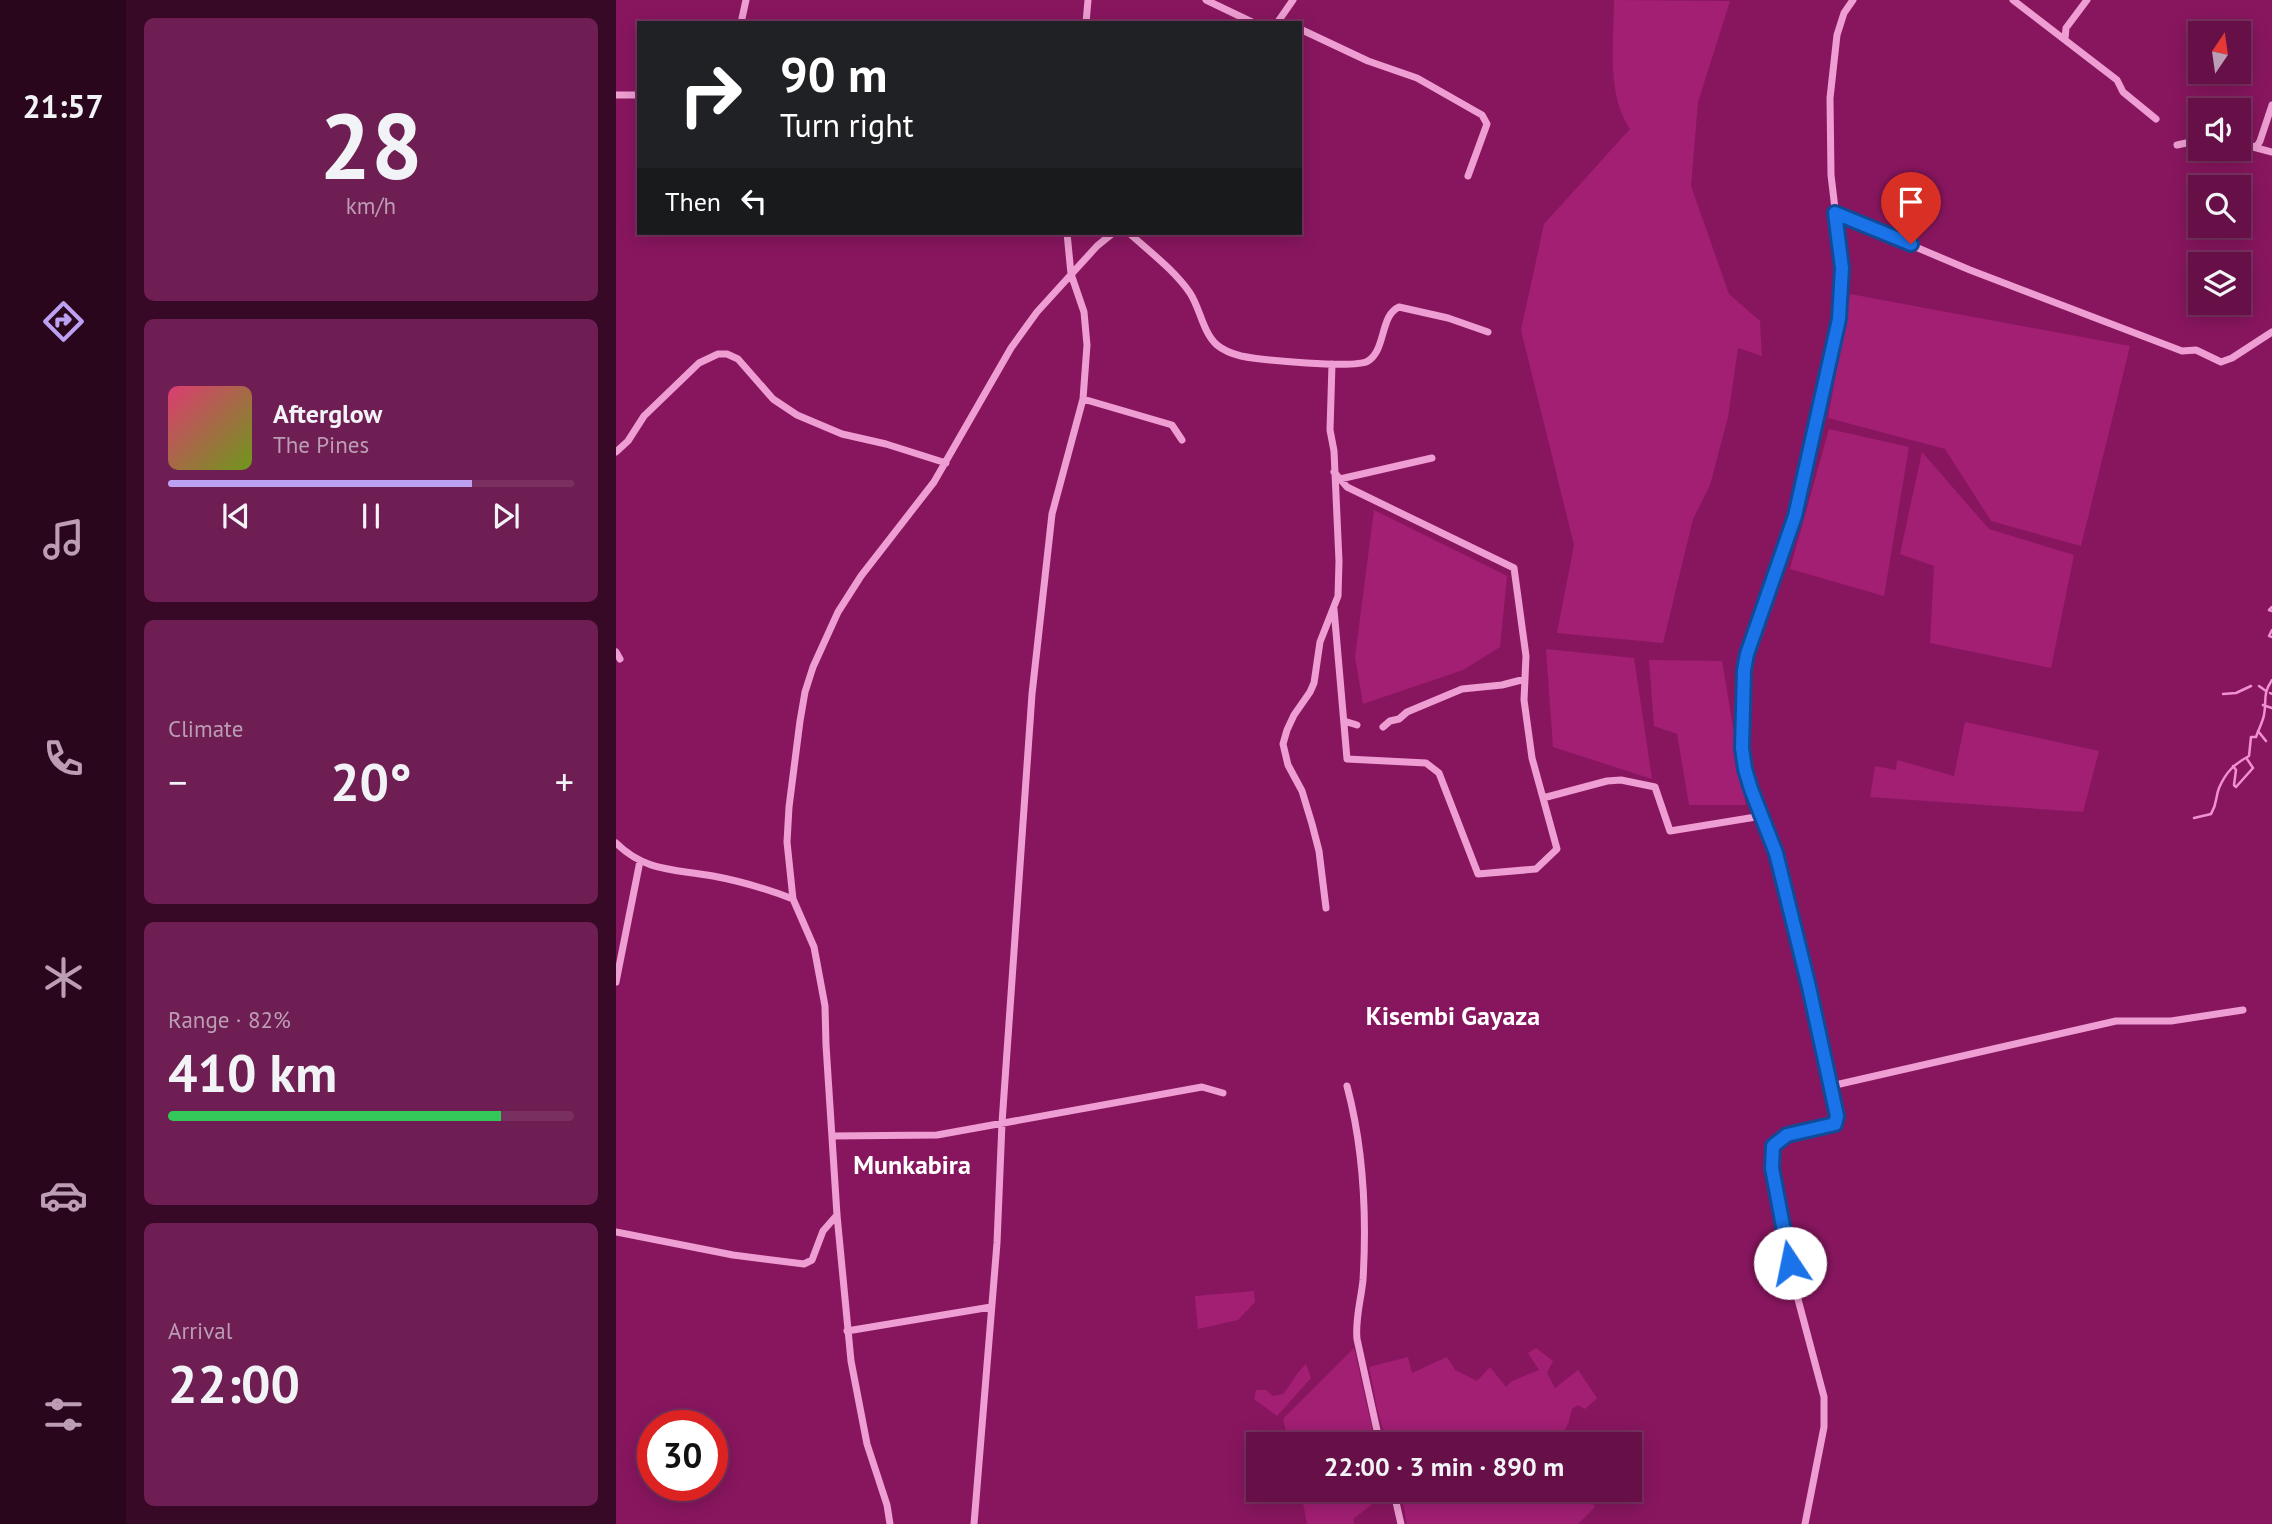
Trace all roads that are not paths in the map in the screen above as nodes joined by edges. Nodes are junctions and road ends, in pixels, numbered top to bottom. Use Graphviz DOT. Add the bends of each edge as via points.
graph roads {
  1 [pos="746,0"];
  2 [pos="1088,0"];
  3 [pos="1206,0"];
  4 [pos="1293,0"];
  5 [pos="1853,0"];
  6 [pos="2013,0"];
  7 [pos="2087,0"];
  8 [pos="741,21"];
  9 [pos="1086,21"];
  10 [pos="1250,21"];
  11 [pos="1278,21"];
  12 [pos="1302,30"];
  13 [pos="2066,39"];
  14 [pos="616,95"];
  15 [pos="637,95"];
  16 [pos="2272,104"];
  17 [pos="2156,119"];
  18 [pos="2188,143"];
  19 [pos="2177,145"];
  20 [pos="2253,147"];
  21 [pos="2272,152"];
  22 [pos="1468,176"];
  23 [pos="1835,213"];
  24 [pos="1067,235"];
  25 [pos="1111,235"];
  26 [pos="1131,235"];
  27 [pos="1071,274"];
  28 [pos="1488,332"];
  29 [pos="2272,332"];
  30 [pos="1332,364"];
  31 [pos="1083,399"];
  32 [pos="1182,440"];
  33 [pos="616,452"];
  34 [pos="1432,458"];
  35 [pos="946,463"];
  36 [pos="1334,472"];
  37 [pos="1340,479"];
  38 [pos="1334,609"];
  39 [pos="1525,679"];
  40 [pos="1344,722"];
  41 [pos="1357,725"];
  42 [pos="1383,727"];
  43 [pos="1543,799"];
  44 [pos="1762,816"];
  45 [pos="616,843"];
  46 [pos="640,861"];
  47 [pos="793,899"];
  48 [pos="1326,908"];
  49 [pos="616,982"];
  50 [pos="2243,1010"];
  51 [pos="1347,1086"];
  52 [pos="1831,1086"];
  53 [pos="1223,1093"];
  54 [pos="1002,1123"];
  55 [pos="832,1136"];
  56 [pos="837,1215"];
  57 [pos="616,1232"];
  58 [pos="991,1307"];
  59 [pos="848,1331"];
  60 [pos="1377,1432"];
  61 [pos="1396,1502"];
  62 [pos="890,1524"];
  63 [pos="974,1524"];
  64 [pos="1401,1524"];
  65 [pos="1805,1524"];
  1 -- 8 [label="street"];
  2 -- 9 [label="street"];
  3 -- 10 [label="street"];
  4 -- 11 [label="street"];
  5 -- 23 [label="street" via="1837,35 1831,79 1830,175"];
  6 -- 13 [label="street"];
  7 -- 13 [label="street" via="2066,28"];
  12 -- 22 [label="street" via="1417,78 1482,115 1487,124"];
  13 -- 17 [label="street"];
  14 -- 15 [label="street"];
  16 -- 20 [label="street" via="2260,141"];
  18 -- 19 [label="street"];
  20 -- 21 [label="street"];
  23 -- 29 [label="street" via="1970,270 2221,362"];
  23 -- 44 [label="street" via="1842,292 1832,358 1795,516 1744,670 1742,748"];
  24 -- 27 [label="street"];
  25 -- 27 [label="street"];
  26 -- 30 [label="street" via="1180,279 1214,343 1224,350 1241,356"];
  27 -- 31 [label="street" via="1084,312"];
  27 -- 35 [label="street" via="1011,348"];
  28 -- 30 [label="street" via="1399,307 1391,313 1370,360 1358,365"];
  30 -- 36 [label="street"];
  31 -- 32 [label="street" via="1172,425"];
  31 -- 54 [label="street" via="1052,514 1032,694"];
  33 -- 35 [label="street" via="644,416 699,363 727,354 738,359 773,399 797,415 842,434"];
  34 -- 37 [label="street"];
  35 -- 47 [label="street" via="861,576 838,612 813,667 789,807 787,842"];
  36 -- 37 [label="street"];
  36 -- 38 [label="street" via="1339,561"];
  37 -- 39 [label="street" via="1347,487 1514,568"];
  38 -- 40 [label="street"];
  38 -- 48 [label="street" via="1320,642 1314,683 1283,744 1312,824"];
  39 -- 42 [label="street" via="1462,690"];
  39 -- 43 [label="street" via="1532,758"];
  40 -- 41 [label="street"];
  40 -- 43 [label="street" via="1347,759 1426,763 1439,774 1478,874 1536,869 1557,849"];
  43 -- 44 [label="street" via="1622,780 1655,787 1670,831"];
  44 -- 52 [label="street" via="1782,876"];
  45 -- 46 [label="street"];
  46 -- 47 [label="street" via="655,868 748,884"];
  46 -- 49 [label="street"];
  47 -- 55 [label="street" via="814,947 825,1006"];
  50 -- 52 [label="street" via="2171,1021 2116,1021"];
  51 -- 60 [label="street" via="1363,1161 1365,1203 1357,1339"];
  52 -- 65 [label="street" via="1835,1124 1787,1135 1773,1146 1772,1157 1795,1287 1824,1397 1825,1427"];
  53 -- 54 [label="street" via="1202,1087"];
  54 -- 55 [label="street" via="937,1135"];
  54 -- 58 [label="street"];
  55 -- 56 [label="street"];
  56 -- 57 [label="street" via="823,1231 812,1260 804,1264"];
  56 -- 59 [label="street"];
  58 -- 59 [label="street"];
  58 -- 63 [label="street"];
  59 -- 62 [label="street" via="858,1404"];
  61 -- 64 [label="street"];
}
